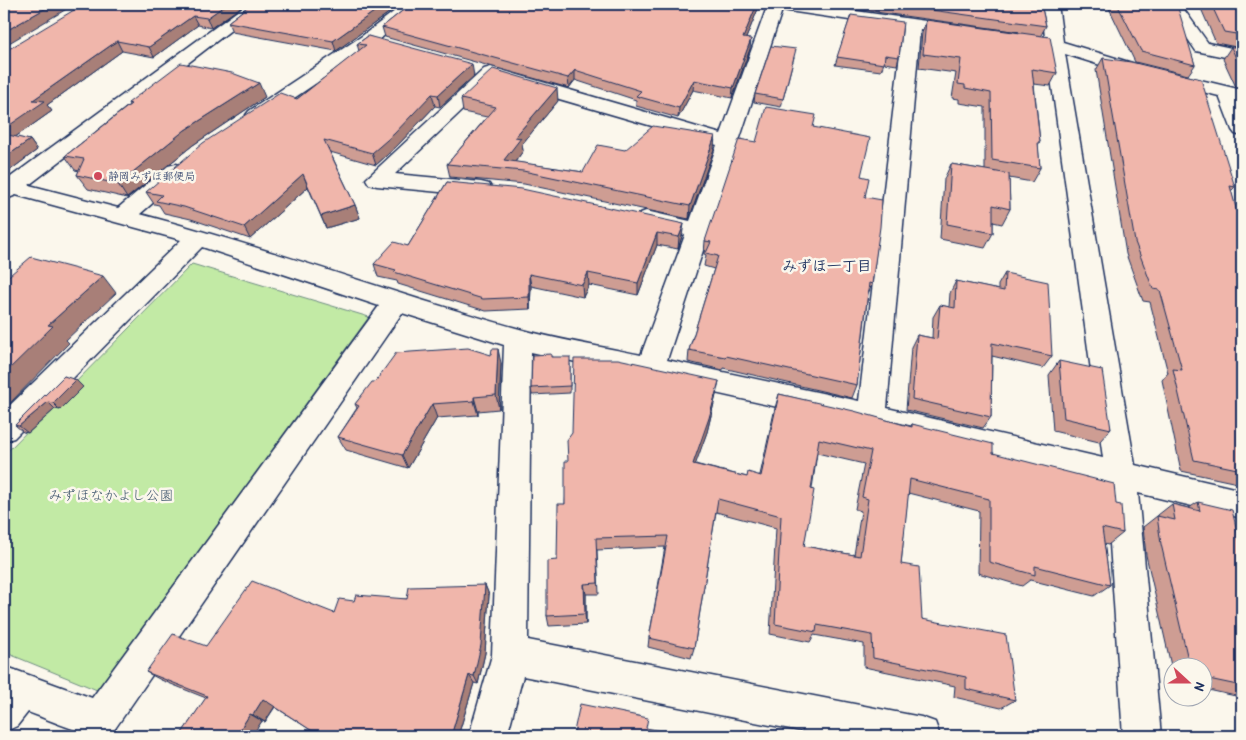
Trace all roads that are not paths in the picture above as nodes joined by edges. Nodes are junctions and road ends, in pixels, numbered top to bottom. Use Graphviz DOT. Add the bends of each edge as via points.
graph roads {
  1 [pos="257,4"];
  2 [pos="414,4"];
  3 [pos="774,4"];
  4 [pos="1050,4"];
  5 [pos="1172,4"];
  6 [pos="912,24"];
  7 [pos="978,34"];
  8 [pos="1026,40"];
  9 [pos="1055,45"];
  10 [pos="1230,53"];
  11 [pos="1235,94"];
  12 [pos="242,124"];
  13 [pos="1242,130"];
  14 [pos="728,142"];
  15 [pos="187,162"];
  16 [pos="6,188"];
  17 [pos="505,191"];
  18 [pos="630,215"];
  19 [pos="122,217"];
  20 [pos="698,230"];
  21 [pos="198,237"];
  22 [pos="396,302"];
  23 [pos="518,339"];
  24 [pos="651,366"];
  25 [pos="872,416"];
  26 [pos="4,429"];
  27 [pos="1122,474"];
  28 [pos="1242,504"];
  29 [pos="510,655"];
  30 [pos="10,696"];
  31 [pos="488,736"];
  32 [pos="921,736"];
  33 [pos="1142,736"];
  1 -- 16 [label="street"];
  2 -- 12 [label="street" via="377,43"];
  3 -- 6 [label="street"];
  3 -- 14 [label="street"];
  4 -- 9 [label="street"];
  5 -- 10 [label="street" via="1202,47"];
  6 -- 7 [label="street"];
  6 -- 25 [label="street"];
  8 -- 9 [label="street"];
  9 -- 11 [label="street" via="1136,70"];
  9 -- 27 [label="street"];
  11 -- 13 [label="street"];
  14 -- 17 [label="street" via="481,70 377,179"];
  14 -- 20 [label="street"];
  15 -- 19 [label="street"];
  16 -- 19 [label="street"];
  18 -- 20 [label="street"];
  19 -- 21 [label="street"];
  20 -- 24 [label="street"];
  21 -- 22 [label="street"];
  21 -- 26 [label="street"];
  22 -- 23 [label="street"];
  22 -- 30 [label="street" via="99,720"];
  23 -- 24 [label="street"];
  23 -- 29 [label="street"];
  24 -- 25 [label="street"];
  25 -- 27 [label="street"];
  27 -- 28 [label="street"];
  27 -- 33 [label="street"];
  29 -- 31 [label="street"];
  29 -- 32 [label="street"];
}
